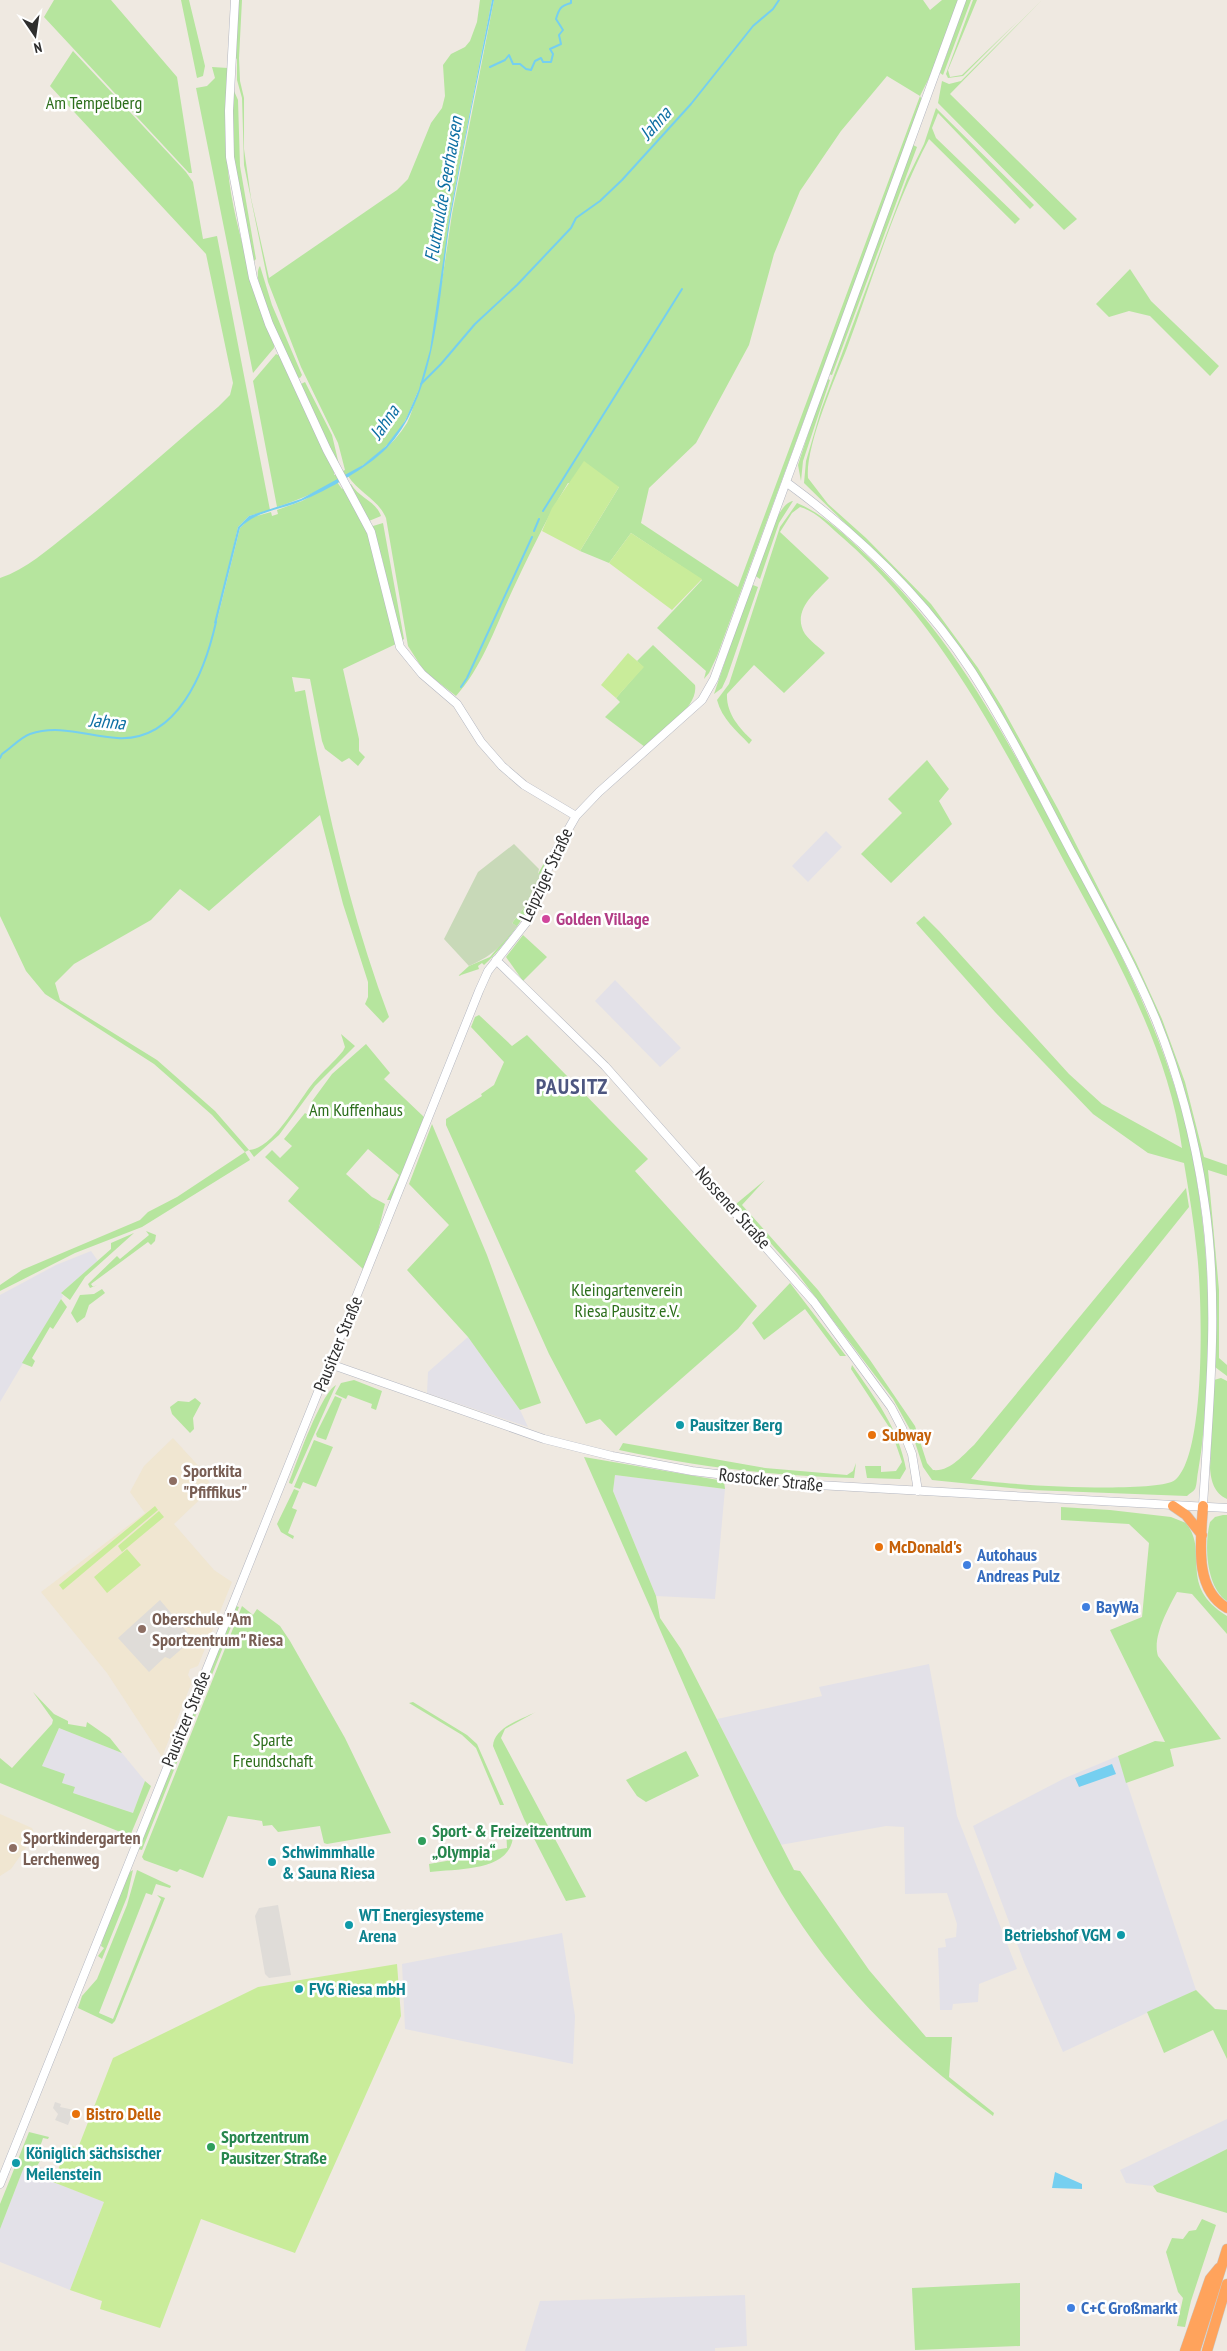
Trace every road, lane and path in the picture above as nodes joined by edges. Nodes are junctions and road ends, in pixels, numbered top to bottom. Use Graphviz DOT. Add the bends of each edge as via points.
graph roads {
  1 [pos="235,0"];
  2 [pos="962,0"];
  3 [pos="786,482"];
  4 [pos="576,816"];
  5 [pos="496,960"];
  6 [pos="374,1255"];
  7 [pos="330,1364"];
  8 [pos="918,1491"];
  9 [pos="1173,1506"];
  10 [pos="1203,1506"];
  11 [pos="1227,1508"];
  12 [pos="1202,1536"];
  13 [pos="1227,1608"];
  14 [pos="0,2184"];
  15 [pos="1227,2249"];
  16 [pos="1222,2264"];
  17 [pos="1227,2284"];
  18 [pos="1185,2351"];
  19 [pos="1194,2351"];
  20 [pos="1207,2351"];
  1 -- 4 [label="street" via="230,157 253,278 277,342 374,539 400,647 422,674 457,704 481,742 502,766 524,785"];
  2 -- 3 [label="street, Leipziger Straße"];
  3 -- 4 [label="street, Leipziger Straße" via="714,679 702,700 598,792"];
  3 -- 10 [label="street" via="822,510 899,582 926,611 972,673 1012,741 1122,948 1156,1021 1195,1152 1210,1249 1213,1318"];
  4 -- 5 [label="street, Leipziger Straße" via="553,856 529,919"];
  5 -- 6 [label="street, Leipziger Straße" via="479,991"];
  5 -- 8 [label="street, Nossener Straße" via="605,1066 814,1302 898,1421 912,1454"];
  6 -- 7 [label="street, Pausitzer Straße"];
  7 -- 8 [label="street, Rostocker Straße" via="544,1439 612,1456 745,1478"];
  7 -- 14 [label="street, Pausitzer Straße"];
  8 -- 9 [label="street, Rostocker Straße"];
  9 -- 10 [label="street, Rostocker Straße"];
  9 -- 12 [label="highway" via="1186,1514"];
  10 -- 11 [label="street, Rostocker Straße"];
  10 -- 12 [label="highway"];
  12 -- 13 [label="highway" via="1207,1587"];
  15 -- 16 [label="highway"];
  16 -- 18 [label="highway" via="1210,2279"];
  16 -- 19 [label="highway"];
  17 -- 20 [label="highway"];
}
